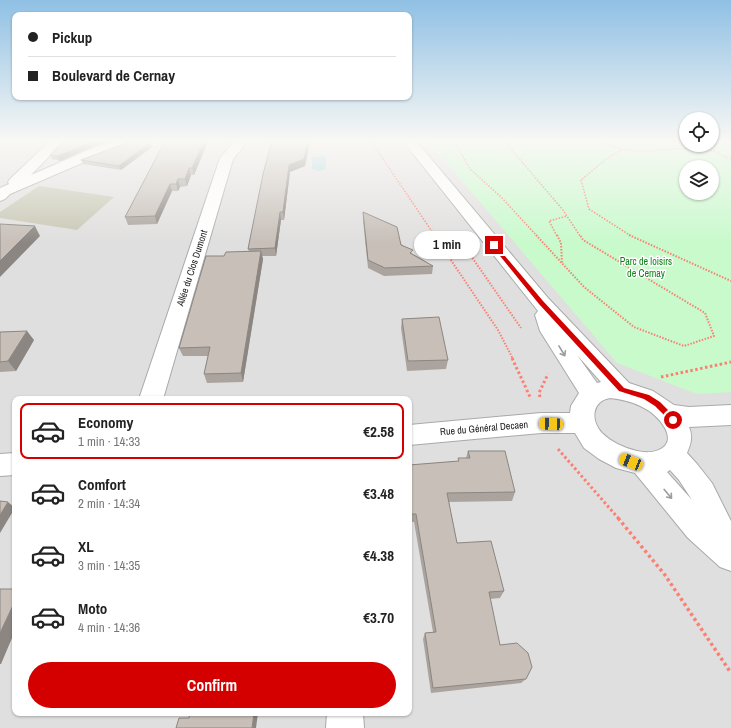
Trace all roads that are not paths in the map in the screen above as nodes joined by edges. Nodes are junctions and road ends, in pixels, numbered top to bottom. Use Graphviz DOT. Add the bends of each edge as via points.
graph roads {
  1 [pos="22,175"];
  2 [pos="44,175"];
  3 [pos="222,175"];
  4 [pos="437,175"];
  5 [pos="2,194"];
  6 [pos="541,302"];
  7 [pos="622,390"];
  8 [pos="592,395"];
  9 [pos="152,396"];
  10 [pos="667,413"];
  11 [pos="731,415"];
  12 [pos="583,422"];
  13 [pos="412,435"];
  14 [pos="672,456"];
  15 [pos="12,464"];
  16 [pos="643,464"];
  17 [pos="0,465"];
  18 [pos="731,554"];
  19 [pos="345,716"];
  20 [pos="345,728"];
  1 -- 5 [label="street"];
  2 -- 5 [label="street"];
  3 -- 9 [label="street, Allée du Clos Dumont"];
  4 -- 6 [label="street"];
  6 -- 7 [label="street"];
  6 -- 8 [label="street, one-way" via="550,331"];
  7 -- 8 [label="street" via="600,391"];
  7 -- 10 [label="street" via="646,397"];
  8 -- 12 [label="street" via="583,406"];
  10 -- 11 [label="street" via="689,418"];
  10 -- 14 [label="street" via="678,430 680,440 678,449"];
  12 -- 13 [label="street, Rue du Général Decaen" via="541,423"];
  12 -- 16 [label="street" via="602,448 631,462"];
  14 -- 16 [label="street" via="654,464"];
  14 -- 18 [label="street" via="688,472 702,492"];
  15 -- 17 [label="street"];
  16 -- 18 [label="street, one-way" via="698,528"];
  19 -- 20 [label="street"];
}
